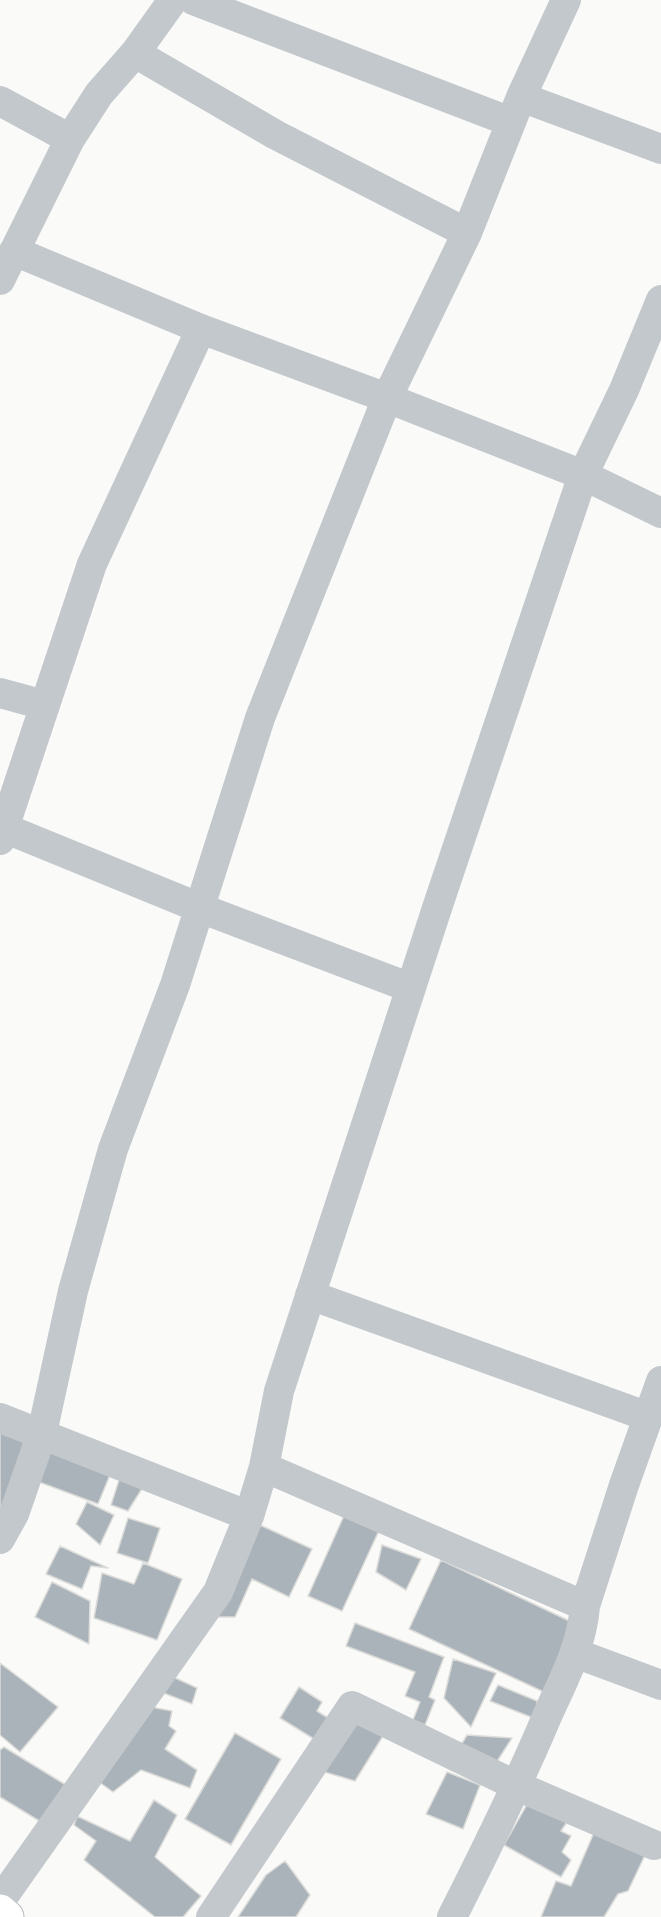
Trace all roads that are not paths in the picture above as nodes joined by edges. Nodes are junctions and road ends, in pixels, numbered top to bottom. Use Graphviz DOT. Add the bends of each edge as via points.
graph roads {
  1 [pos="173,0"];
  2 [pos="194,0"];
  3 [pos="566,0"];
  4 [pos="135,53"];
  5 [pos="0,101"];
  6 [pos="516,110"];
  7 [pos="70,139"];
  8 [pos="661,149"];
  9 [pos="467,233"];
  10 [pos="14,251"];
  11 [pos="0,280"];
  12 [pos="661,300"];
  13 [pos="201,329"];
  14 [pos="387,398"];
  15 [pos="583,475"];
  16 [pos="661,513"];
  17 [pos="0,693"];
  18 [pos="44,705"];
  19 [pos="2,834"];
  20 [pos="200,908"];
  21 [pos="411,988"];
  22 [pos="310,1295"];
  23 [pos="661,1381"];
  24 [pos="649,1417"];
  25 [pos="0,1418"];
  26 [pos="42,1433"];
  27 [pos="264,1467"];
  28 [pos="249,1516"];
  29 [pos="0,1539"];
  30 [pos="585,1606"];
  31 [pos="575,1653"];
  32 [pos="661,1685"];
  33 [pos="518,1786"];
  34 [pos="654,1845"];
  35 [pos="0,1901"];
  36 [pos="0,1911"];
  37 [pos="8,1917"];
  38 [pos="211,1917"];
  39 [pos="452,1917"];
  1 -- 4 [label="street"];
  2 -- 6 [label="street"];
  3 -- 6 [label="street"];
  4 -- 7 [label="street" via="99,94"];
  4 -- 9 [label="street" via="276,135"];
  5 -- 7 [label="street"];
  6 -- 8 [label="street"];
  6 -- 9 [label="street"];
  7 -- 10 [label="street"];
  9 -- 14 [label="street"];
  10 -- 11 [label="street"];
  10 -- 13 [label="street"];
  12 -- 15 [label="street"];
  13 -- 14 [label="street"];
  13 -- 18 [label="street" via="92,564"];
  14 -- 15 [label="street"];
  14 -- 20 [label="street" via="260,718"];
  15 -- 16 [label="street"];
  15 -- 21 [label="street"];
  17 -- 18 [label="street"];
  18 -- 19 [label="street"];
  19 -- 20 [label="street"];
  20 -- 21 [label="street"];
  20 -- 26 [label="street" via="113,1149 73,1291"];
  21 -- 22 [label="street"];
  22 -- 24 [label="street"];
  22 -- 27 [label="street" via="279,1391"];
  23 -- 24 [label="street"];
  24 -- 30 [label="street"];
  25 -- 26 [label="street"];
  26 -- 28 [label="street"];
  26 -- 29 [label="street" via="14,1514"];
  27 -- 28 [label="street"];
  27 -- 30 [label="street"];
  28 -- 35 [label="street" via="218,1592"];
  30 -- 31 [label="street"];
  31 -- 32 [label="street"];
  31 -- 33 [label="street"];
  33 -- 34 [label="street"];
  33 -- 38 [label="street" via="352,1706"];
  33 -- 39 [label="street"];
  36 -- 37 [label="main road"];
}
